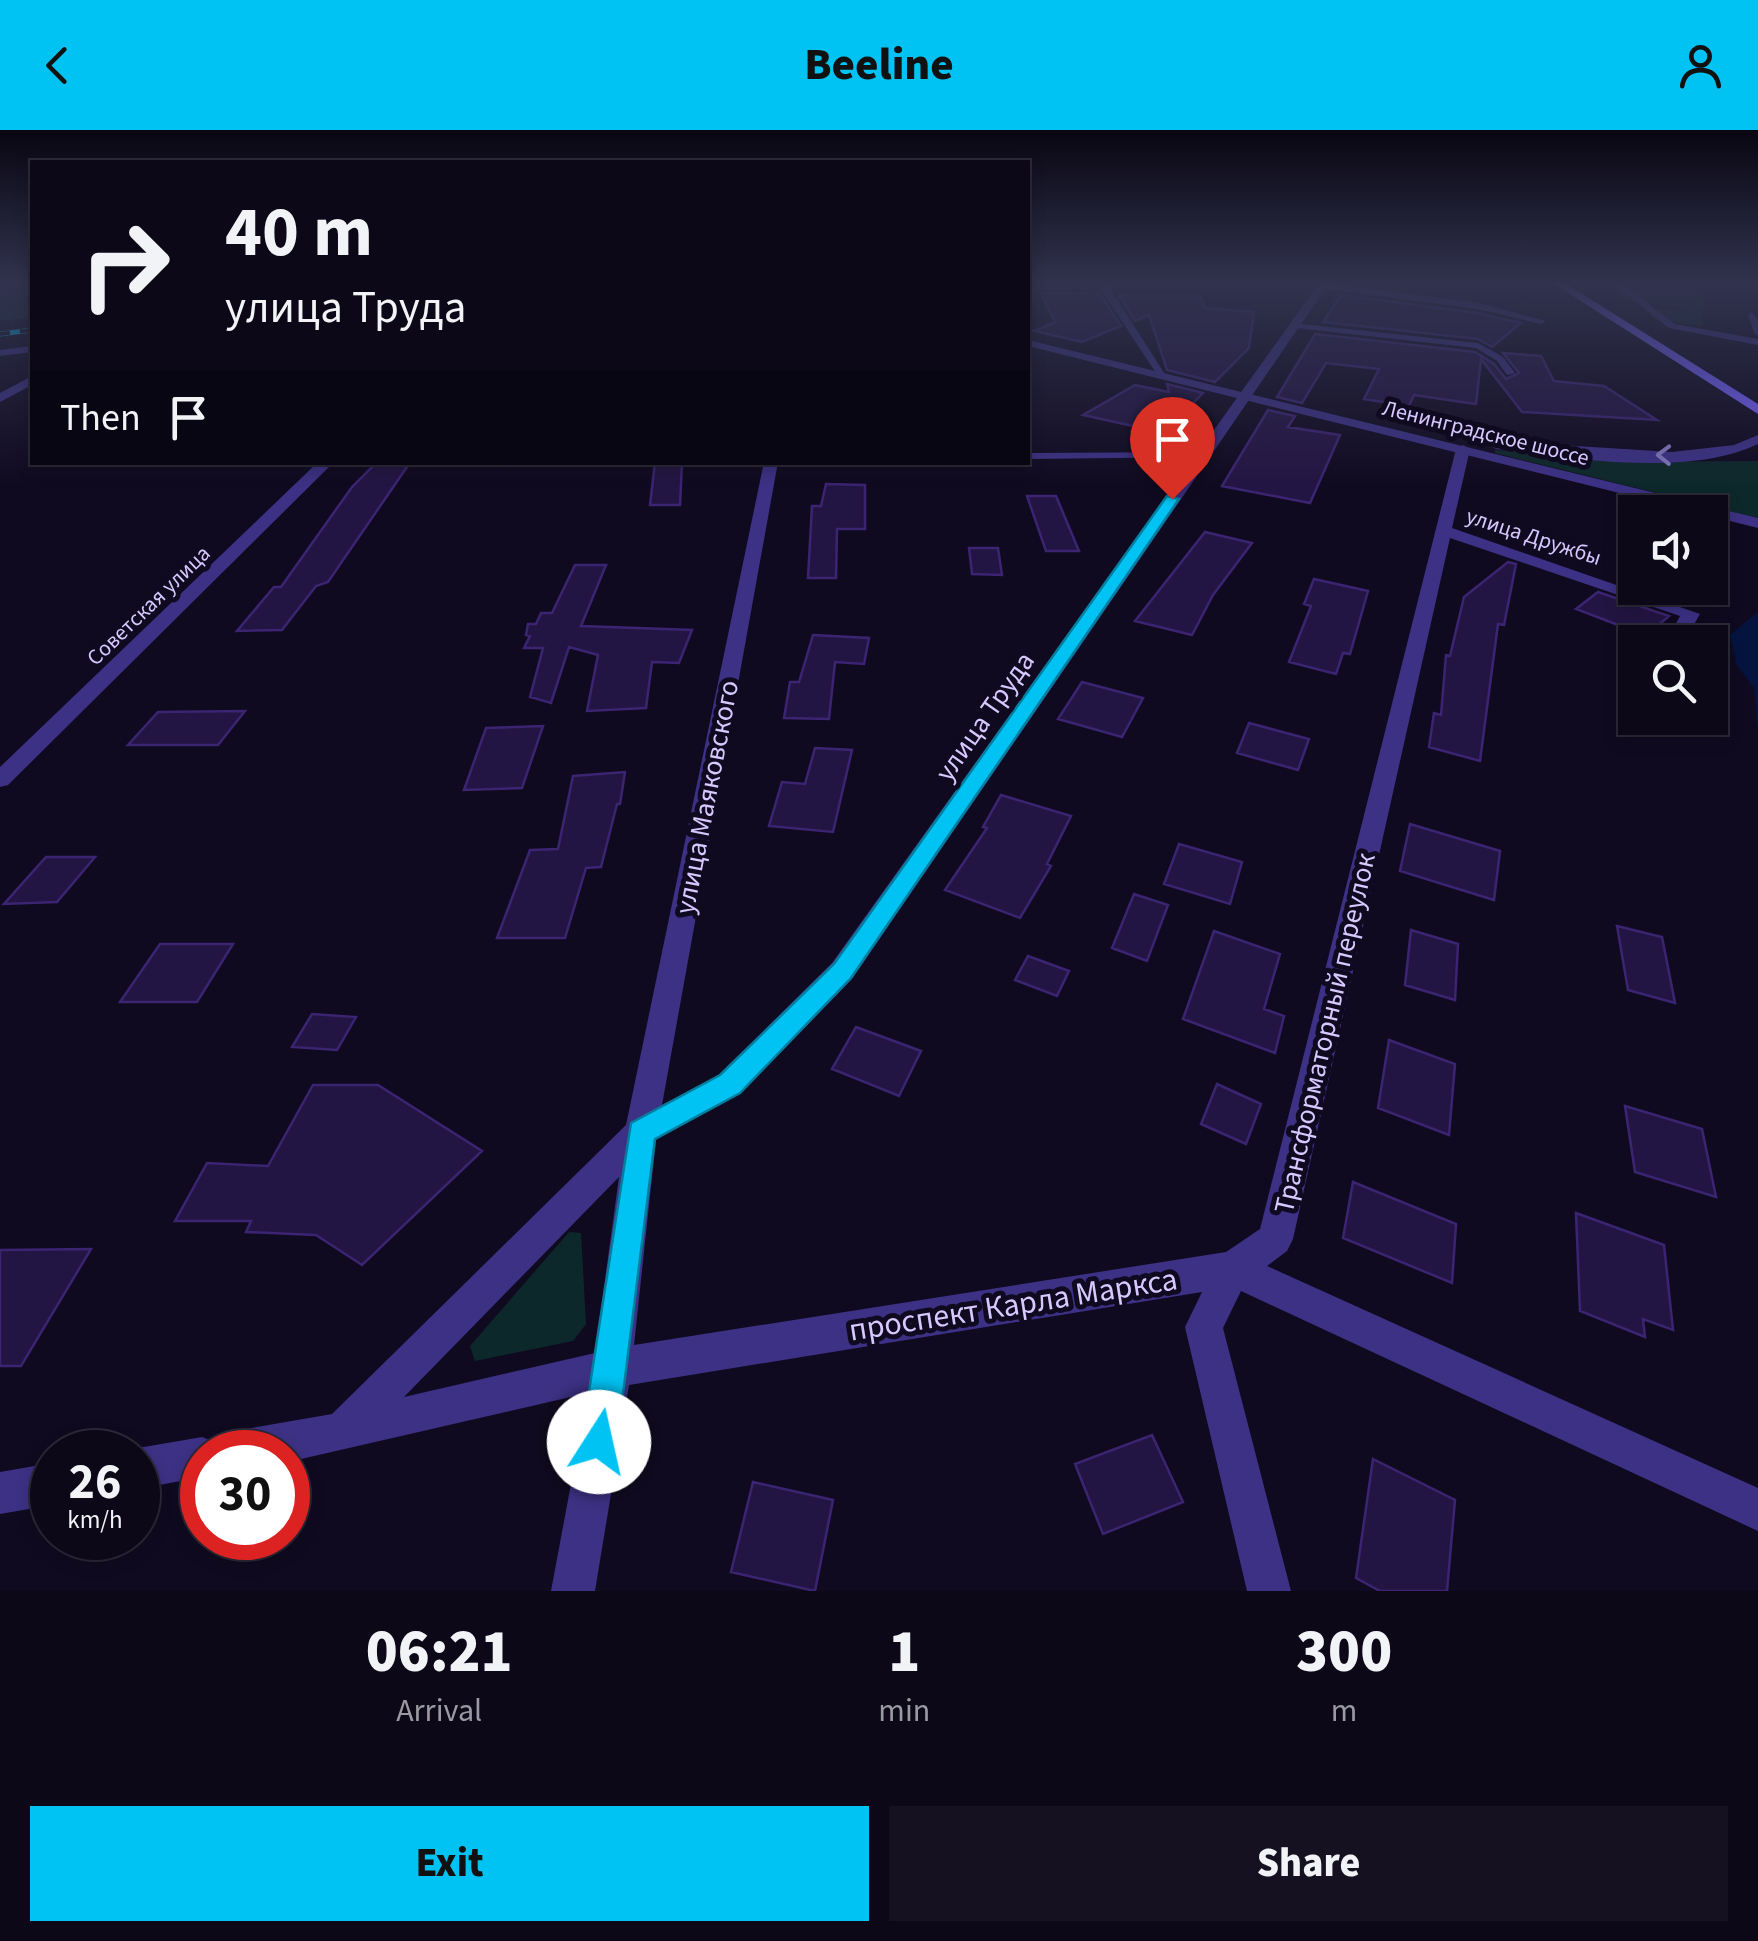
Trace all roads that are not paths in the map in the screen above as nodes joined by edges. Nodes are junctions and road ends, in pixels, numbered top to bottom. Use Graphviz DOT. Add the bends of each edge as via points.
graph roads {
  1 [pos="30,350"];
  2 [pos="1058,350"];
  3 [pos="1147,350"];
  4 [pos="1277,350"];
  5 [pos="1485,350"];
  6 [pos="1664,350"];
  7 [pos="0,353"];
  8 [pos="1510,373"];
  9 [pos="1164,376"];
  10 [pos="30,381"];
  11 [pos="1245,396"];
  12 [pos="0,398"];
  13 [pos="1758,410"];
  14 [pos="1378,428"];
  15 [pos="1754,446"];
  16 [pos="1463,450"];
  17 [pos="1202,455"];
  18 [pos="1030,456"];
  19 [pos="324,465"];
  20 [pos="770,465"];
  21 [pos="1758,524"];
  22 [pos="1444,531"];
  23 [pos="1685,625"];
  24 [pos="0,780"];
  25 [pos="642,1132"];
  26 [pos="1233,1269"];
  27 [pos="612,1368"];
  28 [pos="342,1432"];
  29 [pos="310,1438"];
  30 [pos="30,1488"];
  31 [pos="0,1493"];
  32 [pos="1758,1510"];
  33 [pos="572,1591"];
  34 [pos="1269,1591"];
  1 -- 7 [label="street"];
  2 -- 9 [label="street, Ленинградское шоссе"];
  3 -- 9 [label="street"];
  4 -- 11 [label="street, улица Труда"];
  5 -- 8 [label="lane"];
  6 -- 13 [label="main road"];
  9 -- 11 [label="street, Ленинградское шоссе"];
  10 -- 12 [label="street"];
  11 -- 14 [label="street, Ленинградское шоссе"];
  11 -- 17 [label="street, улица Труда"];
  15 -- 14 [label="street, one-way" via="1703,456 1591,452"];
  14 -- 16 [label="street, Ленинградское шоссе"];
  16 -- 21 [label="street, Ленинградское шоссе"];
  16 -- 22 [label="street, Трансформаторный переулок"];
  17 -- 18 [label="lane"];
  17 -- 25 [label="street, улица Труда" via="842,971 730,1084"];
  19 -- 24 [label="street, Советская улица"];
  20 -- 25 [label="street, улица Маяковского"];
  22 -- 23 [label="street, улица Дружбы" via="1691,614"];
  22 -- 26 [label="street, Трансформаторный переулок" via="1275,1239"];
  25 -- 27 [label="street, улица Маяковского"];
  25 -- 28 [label="street"];
  26 -- 27 [label="street, проспект Карла Маркса"];
  26 -- 32 [label="street"];
  26 -- 34 [label="street, Трансформаторный переулок" via="1204,1327"];
  27 -- 28 [label="street, проспект Карла Маркса"];
  27 -- 33 [label="street, улица Маяковского"];
  28 -- 29 [label="street, проспект Карла Маркса"];
  30 -- 31 [label="street"];
}
